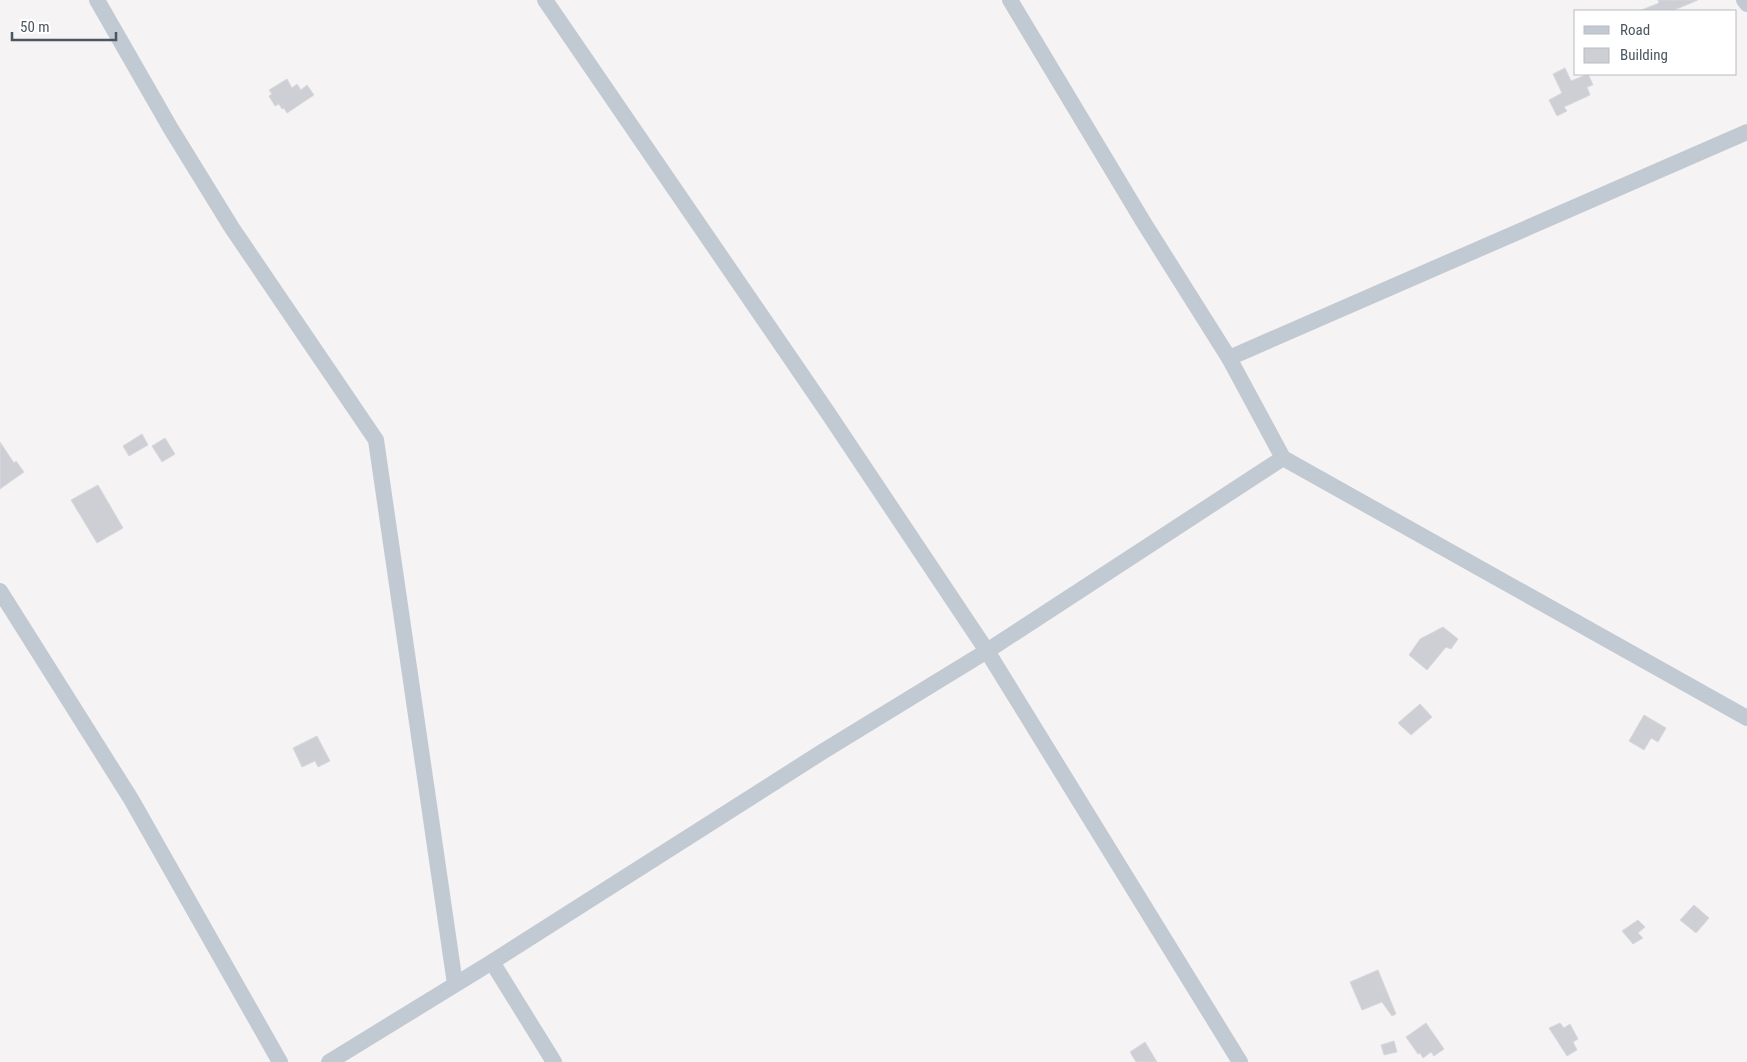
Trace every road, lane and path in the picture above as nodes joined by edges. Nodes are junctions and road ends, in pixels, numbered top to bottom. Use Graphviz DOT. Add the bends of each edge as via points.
graph roads {
  1 [pos="96,0"];
  2 [pos="545,0"];
  3 [pos="1010,0"];
  4 [pos="1744,0"];
  5 [pos="1747,4"];
  6 [pos="1747,132"];
  7 [pos="1229,358"];
  8 [pos="1283,458"];
  9 [pos="0,591"];
  10 [pos="987,651"];
  11 [pos="1747,718"];
  12 [pos="492,962"];
  13 [pos="455,984"];
  14 [pos="280,1062"];
  15 [pos="328,1062"];
  16 [pos="554,1062"];
  17 [pos="1240,1062"];
  1 -- 13 [label="street" via="232,228 376,440"];
  2 -- 10 [label="street"];
  3 -- 7 [label="street"];
  4 -- 5 [label="street"];
  6 -- 7 [label="street"];
  7 -- 8 [label="street"];
  8 -- 10 [label="street"];
  8 -- 11 [label="street"];
  9 -- 14 [label="street" via="131,799"];
  10 -- 12 [label="street"];
  10 -- 17 [label="street"];
  12 -- 13 [label="street"];
  12 -- 16 [label="street"];
  13 -- 15 [label="street"];
}
